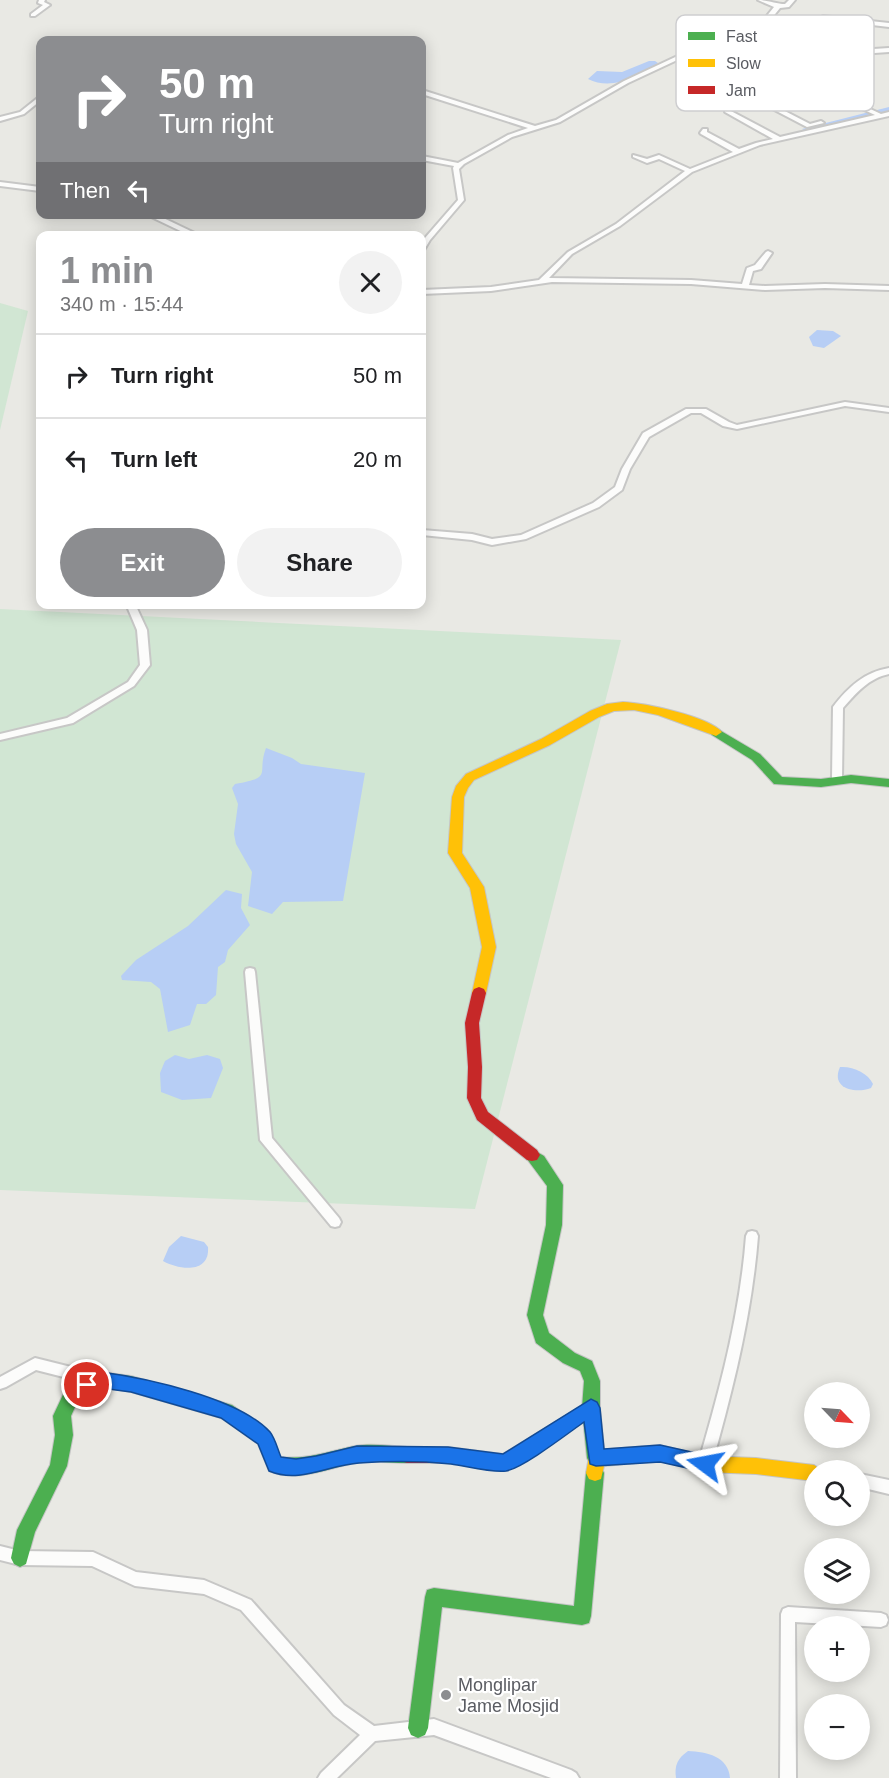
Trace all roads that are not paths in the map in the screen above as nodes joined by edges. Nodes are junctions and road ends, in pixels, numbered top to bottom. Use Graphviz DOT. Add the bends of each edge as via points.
graph roads {
  1 [pos="42,0"];
  2 [pos="760,0"];
  3 [pos="792,0"];
  4 [pos="778,6"];
  5 [pos="33,15"];
  6 [pos="771,15"];
  7 [pos="874,23"];
  8 [pos="889,25"];
  9 [pos="889,50"];
  10 [pos="874,51"];
  11 [pos="676,59"];
  12 [pos="426,93"];
  13 [pos="36,101"];
  14 [pos="727,111"];
  15 [pos="780,111"];
  16 [pos="868,111"];
  17 [pos="889,114"];
  18 [pos="881,116"];
  19 [pos="0,119"];
  20 [pos="828,128"];
  21 [pos="536,129"];
  22 [pos="705,130"];
  23 [pos="780,140"];
  24 [pos="737,151"];
  25 [pos="634,156"];
  26 [pos="426,159"];
  27 [pos="458,165"];
  28 [pos="690,171"];
  29 [pos="0,184"];
  30 [pos="36,188"];
  31 [pos="159,219"];
  32 [pos="187,231"];
  33 [pos="426,241"];
  34 [pos="768,253"];
  35 [pos="542,281"];
  36 [pos="745,286"];
  37 [pos="889,288"];
  38 [pos="426,292"];
  39 [pos="889,410"];
  40 [pos="426,533"];
  41 [pos="132,609"];
  42 [pos="889,671"];
  43 [pos="0,737"];
  44 [pos="837,779"];
  45 [pos="889,783"];
  46 [pos="250,972"];
  47 [pos="335,1222"];
  48 [pos="752,1236"];
  49 [pos="101,1380"];
  50 [pos="1,1383"];
  51 [pos="591,1408"];
  52 [pos="596,1458"];
  53 [pos="705,1464"];
  54 [pos="804,1472"];
  55 [pos="870,1483"];
  56 [pos="889,1487"];
  57 [pos="0,1553"];
  58 [pos="20,1558"];
  59 [pos="881,1620"];
  60 [pos="418,1728"];
  61 [pos="372,1734"];
  62 [pos="326,1778"];
  63 [pos="571,1778"];
  64 [pos="788,1778"];
  1 -- 5 [label="street" via="47,5"];
  2 -- 4 [label="street"];
  3 -- 4 [label="street" via="787,6"];
  4 -- 6 [label="street"];
  7 -- 8 [label="street"];
  9 -- 10 [label="street"];
  11 -- 21 [label="street"];
  12 -- 21 [label="street" via="507,116"];
  13 -- 19 [label="street" via="22,113"];
  14 -- 23 [label="street"];
  15 -- 20 [label="street" via="809,126 821,123"];
  16 -- 18 [label="street"];
  17 -- 18 [label="street"];
  18 -- 20 [label="street"];
  20 -- 23 [label="street"];
  21 -- 27 [label="street" via="510,136"];
  22 -- 24 [label="street" via="703,133"];
  23 -- 24 [label="street"];
  24 -- 28 [label="street"];
  25 -- 28 [label="street" via="647,161 659,157"];
  26 -- 27 [label="street"];
  27 -- 33 [label="street" via="460,200"];
  28 -- 35 [label="street" via="618,225 570,253"];
  29 -- 30 [label="street"];
  31 -- 32 [label="street"];
  34 -- 36 [label="street" via="758,267 750,270"];
  35 -- 36 [label="street"];
  35 -- 38 [label="street" via="491,289"];
  36 -- 37 [label="street"];
  39 -- 40 [label="street" via="845,404 737,427 703,411 689,411 646,435 619,488 596,505 523,537 502,541"];
  41 -- 43 [label="street" via="142,630 145,665 130,684 70,721"];
  42 -- 44 [label="street" via="866,678 838,707"];
  44 -- 45 [label="street"];
  44 -- 51 [label="street" via="821,783 779,780 756,757 716,732 674,716 624,706 595,711 570,729 470,777 458,797 455,853 477,887 489,947 472,1023 474,1098 482,1116 538,1161 555,1185 554,1225 535,1315 542,1338 586,1366 592,1381"];
  46 -- 47 [label="street" via="266,1140"];
  48 -- 53 [label="street" via="737,1350"];
  49 -- 50 [label="street" via="35,1364"];
  49 -- 51 [label="street" via="131,1384 226,1411 264,1438 275,1465 296,1467 357,1454 448,1455 505,1463"];
  49 -- 58 [label="street" via="74,1390 62,1416 64,1435 58,1466 26,1530"];
  51 -- 52 [label="street"];
  52 -- 53 [label="street" via="660,1453"];
  52 -- 60 [label="street" via="582,1616 434,1597"];
  53 -- 54 [label="street"];
  55 -- 56 [label="street"];
  57 -- 58 [label="street"];
  58 -- 61 [label="street" via="93,1559 135,1579 204,1587 246,1605 339,1710"];
  59 -- 64 [label="street" via="788,1614"];
  60 -- 61 [label="street"];
  60 -- 63 [label="street" via="434,1727"];
  61 -- 62 [label="street"];
}
